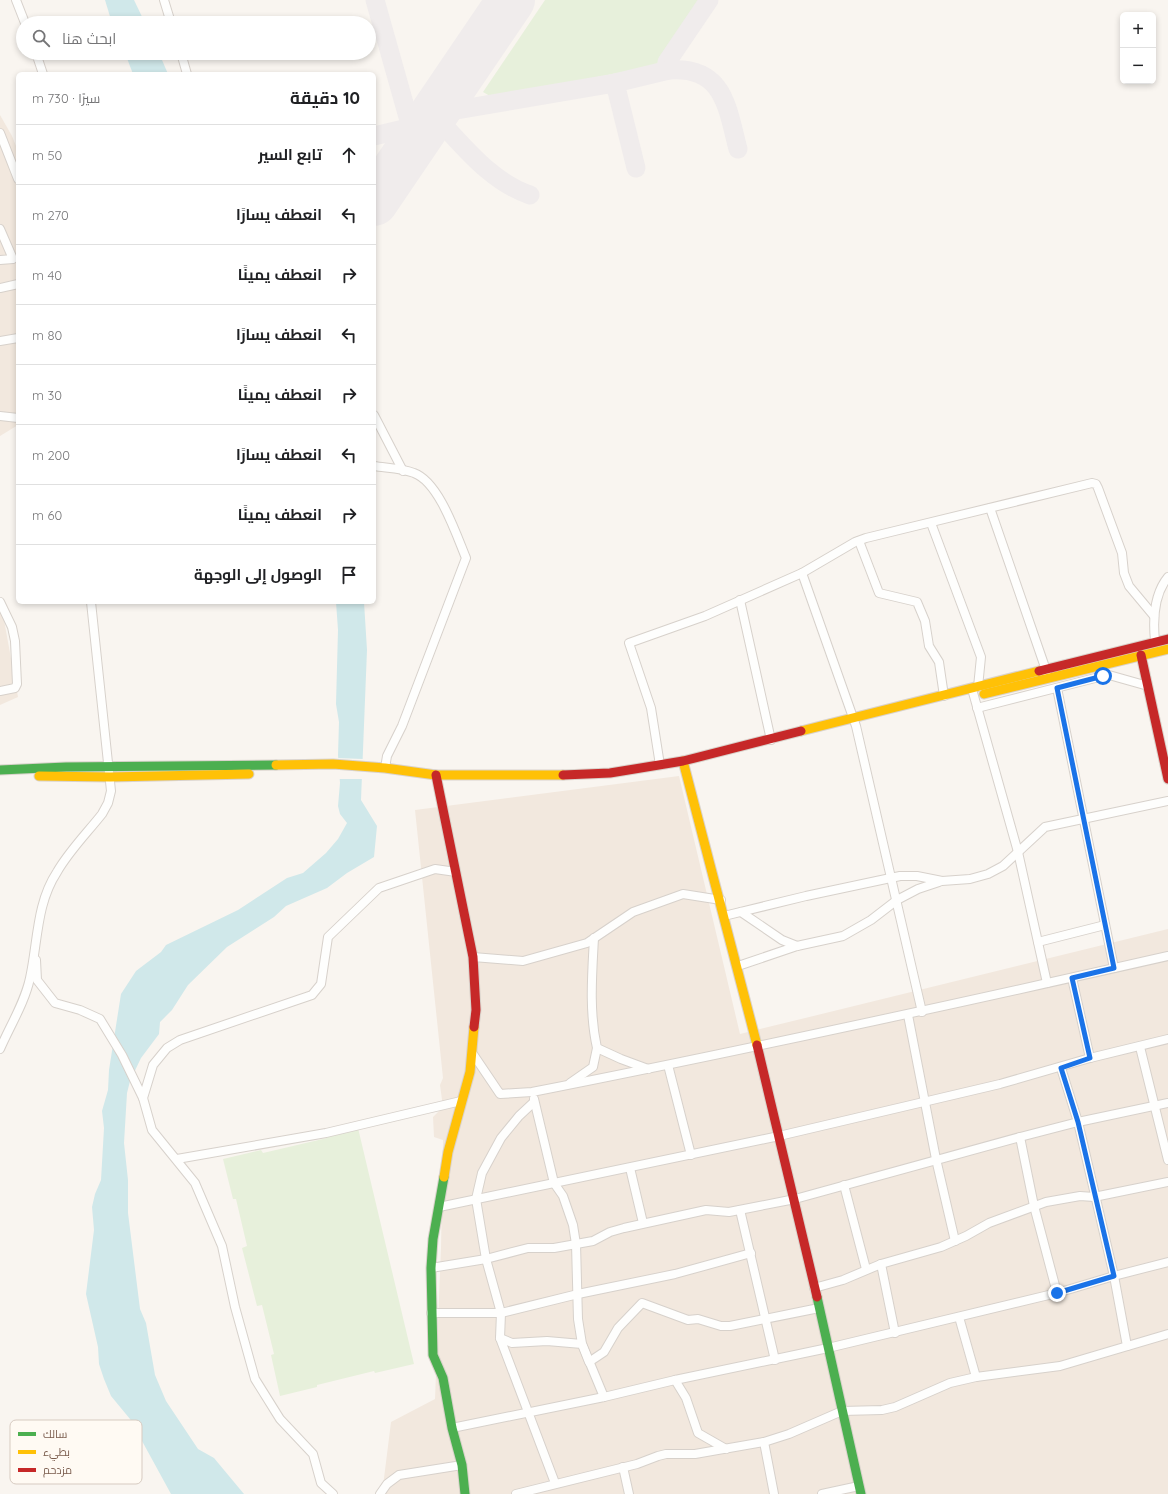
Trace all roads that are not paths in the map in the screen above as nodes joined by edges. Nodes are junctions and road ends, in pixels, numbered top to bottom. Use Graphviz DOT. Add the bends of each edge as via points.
graph roads {
  1 [pos="16,0"];
  2 [pos="164,0"];
  3 [pos="22,16"];
  4 [pos="169,16"];
  5 [pos="38,60"];
  6 [pos="183,60"];
  7 [pos="42,72"];
  8 [pos="186,72"];
  9 [pos="0,132"];
  10 [pos="16,174"];
  11 [pos="0,229"];
  12 [pos="0,260"];
  13 [pos="16,284"];
  14 [pos="0,288"];
  15 [pos="16,338"];
  16 [pos="0,341"];
  17 [pos="0,416"];
  18 [pos="16,418"];
  19 [pos="376,419"];
  20 [pos="376,466"];
  21 [pos="403,471"];
  22 [pos="990,508"];
  23 [pos="932,523"];
  24 [pos="859,541"];
  25 [pos="802,573"];
  26 [pos="1168,577"];
  27 [pos="740,600"];
  28 [pos="0,602"];
  29 [pos="91,604"];
  30 [pos="1154,616"];
  31 [pos="1168,639"];
  32 [pos="1155,641"];
  33 [pos="1168,649"];
  34 [pos="1141,655"];
  35 [pos="1070,673"];
  36 [pos="1047,674"];
  37 [pos="1073,683"];
  38 [pos="1017,686"];
  39 [pos="1148,686"];
  40 [pos="1057,688"];
  41 [pos="0,691"];
  42 [pos="975,691"];
  43 [pos="944,696"];
  44 [pos="1020,696"];
  45 [pos="977,708"];
  46 [pos="855,723"];
  47 [pos="771,740"];
  48 [pos="660,765"];
  49 [pos="684,765"];
  50 [pos="385,768"];
  51 [pos="365,769"];
  52 [pos="0,770"];
  53 [pos="109,772"];
  54 [pos="0,777"];
  55 [pos="1168,779"];
  56 [pos="437,780"];
  57 [pos="1168,801"];
  58 [pos="1084,818"];
  59 [pos="1018,852"];
  60 [pos="456,872"];
  61 [pos="891,878"];
  62 [pos="942,881"];
  63 [pos="721,900"];
  64 [pos="897,900"];
  65 [pos="741,912"];
  66 [pos="724,916"];
  67 [pos="1105,925"];
  68 [pos="36,933"];
  69 [pos="594,938"];
  70 [pos="1038,942"];
  71 [pos="797,946"];
  72 [pos="1168,956"];
  73 [pos="473,957"];
  74 [pos="738,966"];
  75 [pos="1114,968"];
  76 [pos="1072,978"];
  77 [pos="1047,983"];
  78 [pos="922,1012"];
  79 [pos="908,1015"];
  80 [pos="1168,1039"];
  81 [pos="757,1047"];
  82 [pos="1140,1047"];
  83 [pos="597,1048"];
  84 [pos="0,1049"];
  85 [pos="473,1054"];
  86 [pos="1090,1058"];
  87 [pos="668,1065"];
  88 [pos="1061,1068"];
  89 [pos="648,1069"];
  90 [pos="567,1085"];
  91 [pos="532,1092"];
  92 [pos="143,1098"];
  93 [pos="461,1101"];
  94 [pos="925,1101"];
  95 [pos="534,1102"];
  96 [pos="1168,1102"];
  97 [pos="1155,1107"];
  98 [pos="1078,1122"];
  99 [pos="779,1136"];
  100 [pos="1020,1137"];
  101 [pos="691,1155"];
  102 [pos="177,1159"];
  103 [pos="936,1159"];
  104 [pos="1168,1160"];
  105 [pos="630,1168"];
  106 [pos="1168,1182"];
  107 [pos="554,1183"];
  108 [pos="844,1185"];
  109 [pos="1094,1197"];
  110 [pos="476,1199"];
  111 [pos="795,1199"];
  112 [pos="1034,1206"];
  113 [pos="439,1207"];
  114 [pos="740,1210"];
  115 [pos="642,1223"];
  116 [pos="955,1241"];
  117 [pos="576,1244"];
  118 [pos="751,1253"];
  119 [pos="486,1259"];
  120 [pos="1168,1262"];
  121 [pos="881,1264"];
  122 [pos="431,1268"];
  123 [pos="866,1269"];
  124 [pos="1114,1276"];
  125 [pos="814,1288"];
  126 [pos="1057,1293"];
  127 [pos="578,1294"];
  128 [pos="819,1308"];
  129 [pos="431,1313"];
  130 [pos="501,1314"];
  131 [pos="959,1317"];
  132 [pos="765,1319"];
  133 [pos="895,1333"];
  134 [pos="1168,1334"];
  135 [pos="500,1338"];
  136 [pos="582,1344"];
  137 [pos="1127,1346"];
  138 [pos="828,1348"];
  139 [pos="775,1360"];
  140 [pos="976,1377"];
  141 [pos="675,1380"];
  142 [pos="604,1397"];
  143 [pos="842,1411"];
  144 [pos="527,1412"];
  145 [pos="452,1428"];
  146 [pos="764,1442"];
  147 [pos="726,1449"];
  148 [pos="462,1465"];
  149 [pos="623,1467"];
  150 [pos="555,1483"];
  151 [pos="860,1490"];
  152 [pos="333,1494"];
  153 [pos="380,1494"];
  154 [pos="465,1494"];
  155 [pos="516,1494"];
  156 [pos="629,1494"];
  157 [pos="774,1494"];
  158 [pos="822,1494"];
  1 -- 3 [label="street"];
  2 -- 4 [label="street"];
  5 -- 7 [label="street"];
  6 -- 8 [label="street"];
  9 -- 10 [label="street"];
  11 -- 12 [label="street" via="13,259"];
  13 -- 14 [label="street"];
  15 -- 16 [label="street"];
  17 -- 18 [label="street"];
  19 -- 21 [label="street"];
  20 -- 21 [label="street"];
  21 -- 50 [label="street" via="414,473 427,481 437,494 466,558 402,726 387,756"];
  22 -- 23 [label="street"];
  22 -- 30 [label="street" via="1096,484 1122,553 1124,573 1129,586"];
  22 -- 36 [label="street"];
  23 -- 24 [label="street"];
  23 -- 42 [label="street" via="981,657"];
  24 -- 25 [label="street"];
  24 -- 43 [label="street" via="879,593 917,602 925,622 929,646 939,662"];
  25 -- 27 [label="street"];
  25 -- 46 [label="street"];
  26 -- 30 [label="street" via="1161,588"];
  27 -- 47 [label="street"];
  27 -- 48 [label="street" via="705,616 628,643 651,708"];
  28 -- 41 [label="street" via="12,627 15,641 17,684 15,688"];
  29 -- 53 [label="street"];
  30 -- 32 [label="street"];
  31 -- 32 [label="street"];
  32 -- 36 [label="street"];
  33 -- 34 [label="street"];
  34 -- 35 [label="street"];
  34 -- 39 [label="street"];
  35 -- 36 [label="street"];
  35 -- 37 [label="street"];
  36 -- 38 [label="street"];
  36 -- 42 [label="street"];
  37 -- 39 [label="street" via="1109,675"];
  37 -- 40 [label="street"];
  38 -- 42 [label="street"];
  38 -- 44 [label="street"];
  39 -- 55 [label="street"];
  40 -- 44 [label="street"];
  40 -- 58 [label="street"];
  42 -- 43 [label="street"];
  42 -- 45 [label="street"];
  42 -- 46 [label="street"];
  43 -- 46 [label="street"];
  44 -- 45 [label="street"];
  45 -- 59 [label="street"];
  46 -- 47 [label="street"];
  46 -- 49 [label="street"];
  46 -- 61 [label="street"];
  47 -- 49 [label="street"];
  48 -- 49 [label="street"];
  48 -- 56 [label="street" via="610,773"];
  49 -- 56 [label="street" via="610,780 553,783"];
  49 -- 63 [label="street"];
  50 -- 51 [label="street"];
  50 -- 56 [label="street"];
  51 -- 53 [label="street"];
  51 -- 56 [label="street"];
  52 -- 53 [label="street"];
  53 -- 54 [label="street"];
  53 -- 68 [label="street" via="111,791 108,803 56,872 44,899"];
  56 -- 60 [label="street"];
  57 -- 58 [label="street"];
  58 -- 59 [label="street" via="1045,827"];
  58 -- 67 [label="street"];
  59 -- 62 [label="street" via="1004,866 988,874 970,879"];
  59 -- 70 [label="street"];
  60 -- 73 [label="street"];
  60 -- 92 [label="street" via="435,869 379,888 328,937 320,984 312,995 180,1040 167,1048 153,1065"];
  61 -- 62 [label="street" via="908,875"];
  61 -- 64 [label="street"];
  61 -- 65 [label="street"];
  62 -- 64 [label="street"];
  63 -- 66 [label="street"];
  63 -- 69 [label="street" via="683,894 633,912"];
  64 -- 71 [label="street" via="843,936"];
  64 -- 78 [label="street"];
  65 -- 66 [label="street"];
  65 -- 71 [label="street" via="782,940"];
  66 -- 74 [label="street"];
  67 -- 70 [label="street"];
  67 -- 75 [label="street"];
  68 -- 84 [label="street" via="28,985"];
  68 -- 92 [label="street" via="37,980 55,1003 100,1018"];
  69 -- 73 [label="street" via="523,961"];
  69 -- 83 [label="street" via="592,1028"];
  70 -- 77 [label="street"];
  71 -- 74 [label="street"];
  72 -- 75 [label="street"];
  73 -- 85 [label="street" via="476,1010"];
  74 -- 81 [label="street"];
  75 -- 76 [label="street"];
  76 -- 77 [label="street"];
  76 -- 86 [label="street"];
  77 -- 78 [label="street"];
  78 -- 79 [label="street"];
  79 -- 81 [label="street"];
  79 -- 94 [label="street"];
  80 -- 82 [label="street"];
  81 -- 87 [label="street"];
  81 -- 99 [label="street"];
  82 -- 86 [label="street"];
  82 -- 97 [label="street"];
  83 -- 89 [label="street"];
  83 -- 90 [label="street" via="592,1067"];
  85 -- 91 [label="street" via="500,1094"];
  85 -- 93 [label="street"];
  86 -- 88 [label="street"];
  87 -- 89 [label="street"];
  87 -- 101 [label="street"];
  88 -- 94 [label="street"];
  88 -- 98 [label="street"];
  89 -- 90 [label="street"];
  90 -- 91 [label="street"];
  91 -- 95 [label="street"];
  92 -- 102 [label="street" via="152,1130"];
  93 -- 102 [label="street" via="326,1133"];
  93 -- 113 [label="street" via="448,1152"];
  94 -- 99 [label="street"];
  94 -- 103 [label="street"];
  95 -- 107 [label="street"];
  95 -- 110 [label="street" via="501,1138 482,1173"];
  96 -- 97 [label="street"];
  97 -- 98 [label="street"];
  97 -- 104 [label="street"];
  98 -- 100 [label="street"];
  98 -- 109 [label="street"];
  99 -- 101 [label="street"];
  99 -- 111 [label="street"];
  100 -- 103 [label="street"];
  100 -- 112 [label="street"];
  101 -- 105 [label="street"];
  102 -- 152 [label="street" via="195,1183 222,1246 235,1307 255,1379 280,1419 313,1454 321,1483"];
  103 -- 108 [label="street"];
  103 -- 116 [label="street"];
  105 -- 107 [label="street"];
  105 -- 115 [label="street"];
  106 -- 109 [label="street"];
  107 -- 110 [label="street"];
  107 -- 117 [label="street" via="563,1196 570,1214"];
  108 -- 111 [label="street"];
  108 -- 123 [label="street"];
  109 -- 112 [label="street" via="1080,1196"];
  109 -- 124 [label="street"];
  110 -- 113 [label="street"];
  110 -- 119 [label="street"];
  111 -- 114 [label="street"];
  111 -- 125 [label="street"];
  112 -- 116 [label="street" via="989,1223"];
  112 -- 126 [label="street"];
  113 -- 122 [label="street"];
  114 -- 115 [label="street" via="706,1210"];
  114 -- 118 [label="street"];
  115 -- 117 [label="street" via="612,1231 594,1241"];
  116 -- 121 [label="street"];
  117 -- 119 [label="street" via="554,1248 528,1248"];
  117 -- 127 [label="street"];
  118 -- 127 [label="street" via="675,1274"];
  118 -- 132 [label="street"];
  119 -- 122 [label="street"];
  119 -- 130 [label="street"];
  120 -- 124 [label="street"];
  121 -- 123 [label="street"];
  121 -- 133 [label="street"];
  122 -- 129 [label="street"];
  123 -- 125 [label="street" via="843,1280"];
  124 -- 126 [label="street"];
  124 -- 137 [label="street"];
  125 -- 128 [label="street"];
  126 -- 131 [label="street"];
  127 -- 130 [label="street"];
  127 -- 136 [label="street"];
  128 -- 132 [label="street"];
  128 -- 138 [label="street"];
  129 -- 130 [label="street"];
  129 -- 145 [label="street" via="433,1355 444,1378"];
  130 -- 135 [label="street"];
  131 -- 133 [label="street"];
  131 -- 140 [label="street"];
  132 -- 136 [label="street" via="721,1326 698,1319 688,1320 642,1303 618,1328 604,1352 594,1360 589,1362"];
  132 -- 139 [label="street"];
  133 -- 138 [label="street"];
  134 -- 137 [label="street"];
  135 -- 136 [label="street" via="512,1343 547,1341"];
  135 -- 144 [label="street"];
  136 -- 142 [label="street"];
  137 -- 140 [label="street" via="1060,1366"];
  138 -- 139 [label="street"];
  138 -- 143 [label="street"];
  139 -- 141 [label="street"];
  140 -- 143 [label="street" via="950,1383 895,1407 882,1410"];
  141 -- 142 [label="street"];
  141 -- 147 [label="street" via="686,1398 698,1433"];
  142 -- 144 [label="street"];
  143 -- 146 [label="street"];
  143 -- 151 [label="street"];
  144 -- 145 [label="street"];
  144 -- 150 [label="street"];
  145 -- 148 [label="street"];
  146 -- 147 [label="street"];
  146 -- 157 [label="street"];
  147 -- 149 [label="street" via="695,1454 666,1454"];
  148 -- 153 [label="street" via="399,1475 387,1484"];
  148 -- 154 [label="street"];
  149 -- 150 [label="street"];
  149 -- 156 [label="street"];
  150 -- 155 [label="street"];
  151 -- 158 [label="street"];
}
